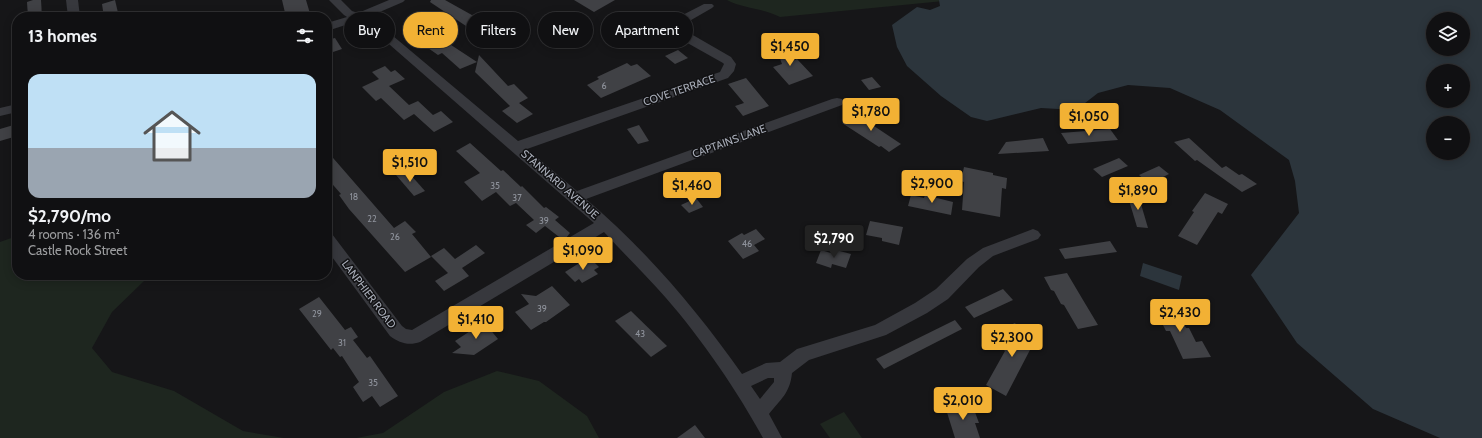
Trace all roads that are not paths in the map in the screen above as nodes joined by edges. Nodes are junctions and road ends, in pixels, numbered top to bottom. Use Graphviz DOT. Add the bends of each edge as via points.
graph roads {
  1 [pos="72,0"];
  2 [pos="335,0"];
  3 [pos="399,0"];
  4 [pos="708,6"];
  5 [pos="73,12"];
  6 [pos="347,12"];
  7 [pos="371,12"];
  8 [pos="344,22"];
  9 [pos="332,25"];
  10 [pos="395,43"];
  11 [pos="837,102"];
  12 [pos="12,109"];
  13 [pos="0,112"];
  14 [pos="518,147"];
  15 [pos="576,197"];
  16 [pos="605,224"];
  17 [pos="1032,235"];
  18 [pos="332,245"];
  19 [pos="784,369"];
  20 [pos="740,384"];
  21 [pos="759,413"];
  22 [pos="773,438"];
  1 -- 5 [label="street"];
  2 -- 6 [label="street, STANNARD AVENUE"];
  3 -- 7 [label="street"];
  4 -- 14 [label="street, COVE TERRACE" via="673,25 673,28 726,60 730,64 724,75"];
  8 -- 9 [label="street"];
  10 -- 14 [label="street, STANNARD AVENUE"];
  11 -- 15 [label="street, CAPTAINS LANE"];
  12 -- 13 [label="street"];
  14 -- 15 [label="street, STANNARD AVENUE"];
  15 -- 16 [label="street, STANNARD AVENUE"];
  16 -- 18 [label="street, LANPHIER ROAD" via="414,337 402,336 396,331"];
  16 -- 20 [label="street, STANNARD AVENUE" via="672,294"];
  17 -- 19 [label="street" via="988,252 942,294 921,308 880,330 803,354"];
  19 -- 20 [label="street" via="766,371"];
  19 -- 21 [label="street" via="782,385"];
  20 -- 21 [label="street, STANNARD AVENUE"];
  21 -- 22 [label="street, STANNARD AVENUE"];
}
